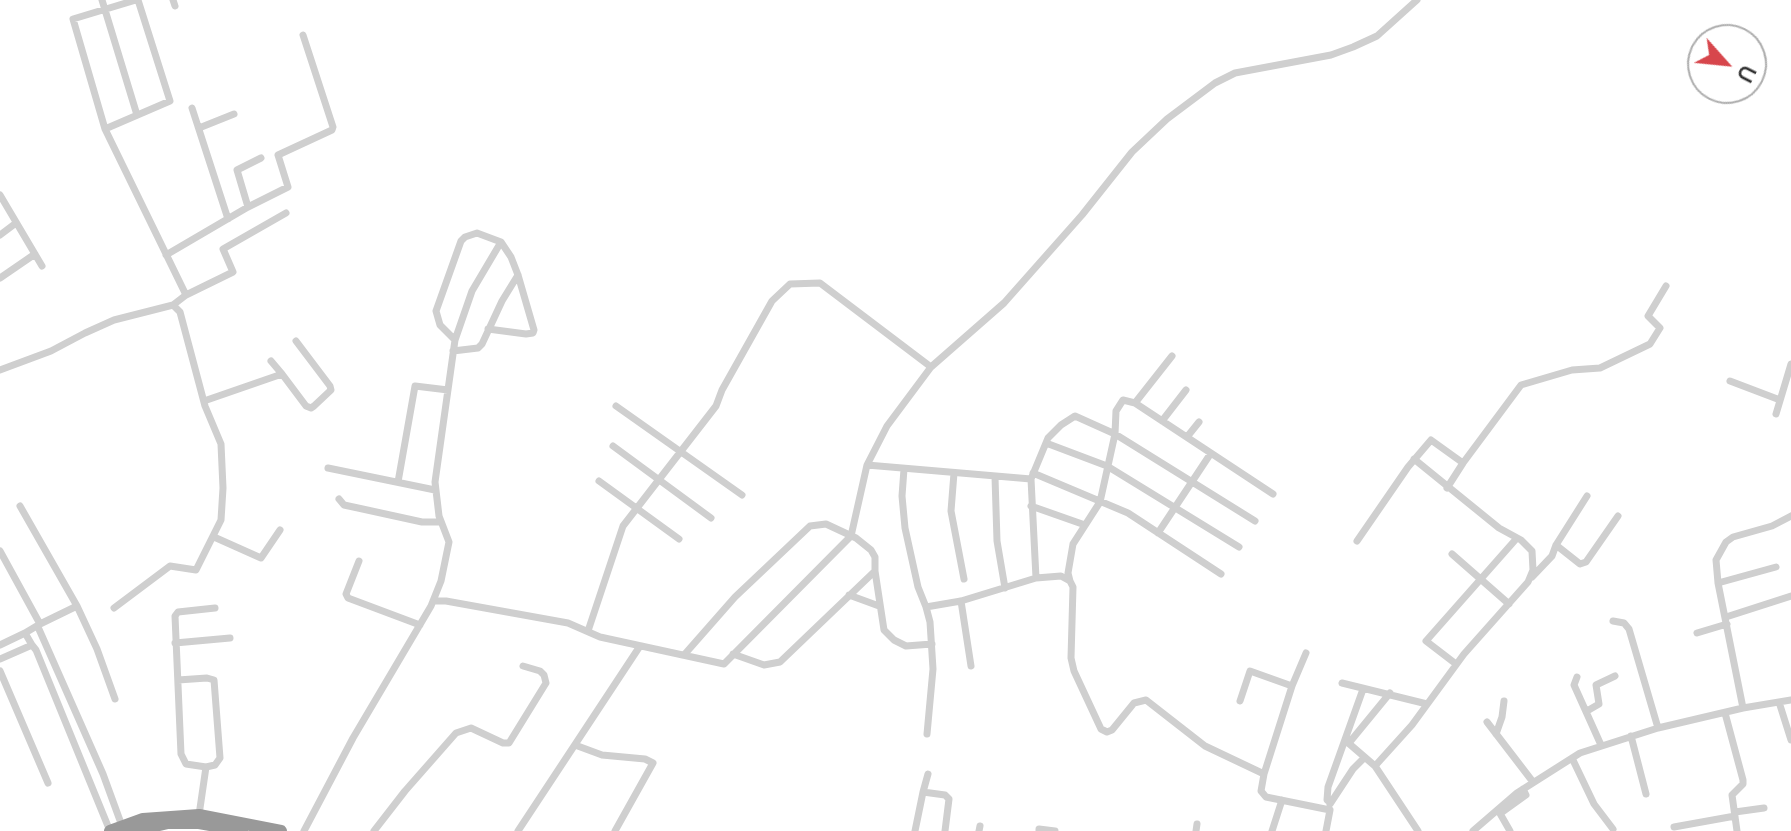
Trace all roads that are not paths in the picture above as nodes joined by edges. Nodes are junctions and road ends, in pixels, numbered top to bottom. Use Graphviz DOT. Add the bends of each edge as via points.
graph roads {
  1 [pos="102,0"];
  2 [pos="137,0"];
  3 [pos="1417,0"];
  4 [pos="105,9"];
  5 [pos="303,35"];
  6 [pos="192,108"];
  7 [pos="234,114"];
  8 [pos="137,115"];
  9 [pos="199,128"];
  10 [pos="105,129"];
  11 [pos="261,158"];
  12 [pos="0,195"];
  13 [pos="248,207"];
  14 [pos="286,213"];
  15 [pos="228,219"];
  16 [pos="16,223"];
  17 [pos="0,235"];
  18 [pos="501,242"];
  19 [pos="35,254"];
  20 [pos="166,255"];
  21 [pos="42,266"];
  22 [pos="518,275"];
  23 [pos="0,278"];
  24 [pos="1666,286"];
  25 [pos="186,295"];
  26 [pos="173,305"];
  27 [pos="488,329"];
  28 [pos="455,340"];
  29 [pos="296,341"];
  30 [pos="453,351"];
  31 [pos="1172,356"];
  32 [pos="271,361"];
  33 [pos="1791,364"];
  34 [pos="931,367"];
  35 [pos="0,370"];
  36 [pos="282,374"];
  37 [pos="1730,381"];
  38 [pos="448,390"];
  39 [pos="1186,390"];
  40 [pos="1780,400"];
  41 [pos="204,401"];
  42 [pos="1135,403"];
  43 [pos="616,406"];
  44 [pos="1776,414"];
  45 [pos="1162,421"];
  46 [pos="1199,422"];
  47 [pos="1115,434"];
  48 [pos="1187,437"];
  49 [pos="1046,443"];
  50 [pos="613,446"];
  51 [pos="682,450"];
  52 [pos="1211,453"];
  53 [pos="1414,459"];
  54 [pos="1463,463"];
  55 [pos="867,465"];
  56 [pos="1107,466"];
  57 [pos="328,468"];
  58 [pos="904,469"];
  59 [pos="954,473"];
  60 [pos="1032,476"];
  61 [pos="995,477"];
  62 [pos="659,479"];
  63 [pos="599,481"];
  64 [pos="1193,481"];
  65 [pos="398,482"];
  66 [pos="1447,488"];
  67 [pos="435,490"];
  68 [pos="1273,494"];
  69 [pos="742,495"];
  70 [pos="1587,496"];
  71 [pos="339,499"];
  72 [pos="1100,502"];
  73 [pos="20,506"];
  74 [pos="1031,506"];
  75 [pos="1176,506"];
  76 [pos="636,508"];
  77 [pos="1618,516"];
  78 [pos="1791,516"];
  79 [pos="711,518"];
  80 [pos="1255,521"];
  81 [pos="441,522"];
  82 [pos="1085,525"];
  83 [pos="280,530"];
  84 [pos="1158,533"];
  85 [pos="851,536"];
  86 [pos="214,537"];
  87 [pos="1517,538"];
  88 [pos="679,539"];
  89 [pos="1357,541"];
  90 [pos="1556,545"];
  91 [pos="1239,547"];
  92 [pos="0,551"];
  93 [pos="1452,554"];
  94 [pos="359,561"];
  95 [pos="1776,567"];
  96 [pos="875,571"];
  97 [pos="1221,574"];
  98 [pos="1036,578"];
  99 [pos="964,579"];
  100 [pos="1480,580"];
  101 [pos="1070,581"];
  102 [pos="1528,582"];
  103 [pos="1718,583"];
  104 [pos="1005,588"];
  105 [pos="849,595"];
  106 [pos="1791,596"];
  107 [pos="433,601"];
  108 [pos="961,601"];
  109 [pos="1509,604"];
  110 [pos="77,606"];
  111 [pos="879,606"];
  112 [pos="926,607"];
  113 [pos="114,608"];
  114 [pos="215,608"];
  115 [pos="1726,620"];
  116 [pos="1613,621"];
  117 [pos="39,625"];
  118 [pos="420,625"];
  119 [pos="588,631"];
  120 [pos="25,633"];
  121 [pos="1697,633"];
  122 [pos="230,638"];
  123 [pos="175,643"];
  124 [pos="932,644"];
  125 [pos="0,645"];
  126 [pos="32,645"];
  127 [pos="640,646"];
  128 [pos="1306,653"];
  129 [pos="733,654"];
  130 [pos="684,655"];
  131 [pos="0,659"];
  132 [pos="1456,664"];
  133 [pos="523,666"];
  134 [pos="971,666"];
  135 [pos="0,671"];
  136 [pos="1615,676"];
  137 [pos="1577,677"];
  138 [pos="178,680"];
  139 [pos="1342,683"];
  140 [pos="1292,686"];
  141 [pos="1362,692"];
  142 [pos="1390,693"];
  143 [pos="115,699"];
  144 [pos="1791,700"];
  145 [pos="1240,701"];
  146 [pos="1504,701"];
  147 [pos="1779,702"];
  148 [pos="1427,704"];
  149 [pos="1743,708"];
  150 [pos="1587,711"];
  151 [pos="1725,713"];
  152 [pos="1487,722"];
  153 [pos="1658,728"];
  154 [pos="927,734"];
  155 [pos="1496,734"];
  156 [pos="1631,736"];
  157 [pos="1791,740"];
  158 [pos="1346,742"];
  159 [pos="575,745"];
  160 [pos="1601,745"];
  161 [pos="1364,758"];
  162 [pos="1572,758"];
  163 [pos="1375,766"];
  164 [pos="206,767"];
  165 [pos="928,774"];
  166 [pos="1264,774"];
  167 [pos="1533,782"];
  168 [pos="48,783"];
  169 [pos="923,792"];
  170 [pos="1646,794"];
  171 [pos="1282,800"];
  172 [pos="1330,806"];
  173 [pos="1764,808"];
  174 [pos="1499,811"];
  175 [pos="1735,814"];
  176 [pos="199,815"];
  177 [pos="1674,827"];
  178 [pos="1613,829"];
  179 [pos="126,830"];
  180 [pos="242,831"];
  181 [pos="281,831"];
  182 [pos="304,831"];
  183 [pos="374,831"];
  184 [pos="518,831"];
  185 [pos="615,831"];
  186 [pos="915,831"];
  187 [pos="945,831"];
  188 [pos="1039,831"];
  189 [pos="1055,831"];
  190 [pos="1272,831"];
  191 [pos="1326,831"];
  192 [pos="1418,831"];
  193 [pos="1473,831"];
  194 [pos="1510,831"];
  195 [pos="1737,831"];
  1 -- 4 [label="street"];
  2 -- 4 [label="street"];
  2 -- 8 [label="street" via="170,101"];
  3 -- 34 [label="street" via="1377,36 1331,55 1235,73 1167,119 1132,152 1004,303"];
  4 -- 8 [label="street"];
  4 -- 10 [label="street" via="73,19"];
  5 -- 13 [label="street" via="333,127 278,155 289,185"];
  6 -- 9 [label="street"];
  7 -- 9 [label="street"];
  8 -- 10 [label="street"];
  9 -- 15 [label="street"];
  10 -- 20 [label="street"];
  11 -- 13 [label="street" via="237,170"];
  12 -- 16 [label="street"];
  13 -- 15 [label="street"];
  14 -- 25 [label="street" via="223,249 233,272"];
  15 -- 20 [label="street"];
  16 -- 17 [label="street"];
  16 -- 19 [label="street"];
  18 -- 22 [label="street"];
  18 -- 28 [label="street" via="472,291"];
  18 -- 28 [label="street" via="477,233 461,241 436,311 440,325"];
  19 -- 21 [label="street"];
  19 -- 23 [label="street"];
  20 -- 25 [label="street"];
  22 -- 27 [label="street"];
  22 -- 27 [label="street" via="533,333"];
  24 -- 54 [label="street" via="1648,316 1660,328 1650,344 1600,368 1521,385"];
  25 -- 26 [label="street"];
  26 -- 35 [label="street" via="102,325"];
  26 -- 41 [label="street" via="183,320"];
  27 -- 30 [label="street" via="480,347"];
  28 -- 30 [label="street"];
  29 -- 36 [label="street" via="331,390 311,408"];
  30 -- 38 [label="street"];
  31 -- 42 [label="street"];
  32 -- 36 [label="street"];
  33 -- 40 [label="street"];
  34 -- 51 [label="street" via="820,283 790,284 772,301 716,406"];
  34 -- 55 [label="street" via="887,426"];
  36 -- 41 [label="street"];
  37 -- 40 [label="street"];
  38 -- 65 [label="street" via="415,386"];
  38 -- 67 [label="street"];
  39 -- 45 [label="street"];
  40 -- 44 [label="street"];
  41 -- 86 [label="street" via="222,449 223,509"];
  42 -- 45 [label="street"];
  42 -- 47 [label="street" via="1123,400 1116,411"];
  43 -- 51 [label="street"];
  45 -- 48 [label="street"];
  46 -- 48 [label="street"];
  47 -- 49 [label="street" via="1075,416"];
  47 -- 56 [label="street"];
  47 -- 64 [label="street"];
  48 -- 52 [label="street"];
  49 -- 56 [label="street"];
  49 -- 60 [label="street"];
  50 -- 62 [label="street"];
  51 -- 62 [label="street"];
  51 -- 69 [label="street"];
  52 -- 64 [label="street"];
  52 -- 68 [label="street"];
  53 -- 54 [label="street" via="1431,440"];
  53 -- 66 [label="street"];
  53 -- 89 [label="street"];
  54 -- 66 [label="street"];
  55 -- 58 [label="street"];
  55 -- 85 [label="street"];
  56 -- 72 [label="street"];
  56 -- 75 [label="street"];
  57 -- 65 [label="street"];
  58 -- 59 [label="street"];
  58 -- 112 [label="street" via="905,528"];
  59 -- 61 [label="street"];
  59 -- 99 [label="street" via="951,511"];
  60 -- 61 [label="street"];
  60 -- 72 [label="street"];
  60 -- 74 [label="street"];
  61 -- 104 [label="street"];
  62 -- 76 [label="street"];
  62 -- 79 [label="street"];
  63 -- 76 [label="street"];
  64 -- 75 [label="street"];
  64 -- 80 [label="street"];
  65 -- 67 [label="street"];
  66 -- 87 [label="street"];
  67 -- 81 [label="street"];
  70 -- 90 [label="street"];
  71 -- 81 [label="street" via="344,505"];
  72 -- 82 [label="street"];
  72 -- 84 [label="street"];
  73 -- 110 [label="street"];
  74 -- 82 [label="street"];
  74 -- 98 [label="street"];
  75 -- 84 [label="street"];
  75 -- 91 [label="street"];
  76 -- 88 [label="street"];
  76 -- 119 [label="street" via="621,531"];
  77 -- 90 [label="street" via="1586,562 1580,564"];
  78 -- 103 [label="street" via="1726,542 1716,560"];
  81 -- 107 [label="street" via="450,548"];
  82 -- 101 [label="street" via="1073,544"];
  83 -- 86 [label="street" via="261,558"];
  84 -- 97 [label="street"];
  85 -- 96 [label="street" via="871,550"];
  85 -- 129 [label="street"];
  85 -- 130 [label="street" via="826,524 810,526"];
  86 -- 113 [label="street" via="196,570 170,566"];
  87 -- 100 [label="street"];
  87 -- 102 [label="street" via="1532,551"];
  90 -- 102 [label="street"];
  92 -- 117 [label="street"];
  93 -- 100 [label="street"];
  94 -- 118 [label="street" via="348,598"];
  95 -- 103 [label="street"];
  96 -- 105 [label="street"];
  96 -- 111 [label="street"];
  98 -- 101 [label="street" via="1058,575"];
  98 -- 104 [label="street"];
  100 -- 109 [label="street"];
  100 -- 132 [label="street" via="1426,641"];
  101 -- 166 [label="street" via="1071,658 1101,729 1112,730 1143,699 1205,746"];
  102 -- 109 [label="street"];
  103 -- 115 [label="street"];
  104 -- 108 [label="street"];
  105 -- 111 [label="street"];
  105 -- 129 [label="street" via="776,665"];
  106 -- 115 [label="street"];
  107 -- 118 [label="street"];
  107 -- 119 [label="street" via="568,623"];
  108 -- 112 [label="street"];
  108 -- 134 [label="street"];
  109 -- 132 [label="street"];
  110 -- 117 [label="street"];
  110 -- 143 [label="street"];
  111 -- 124 [label="street" via="884,630 894,640 906,646"];
  112 -- 124 [label="street"];
  114 -- 123 [label="street" via="176,613"];
  115 -- 121 [label="street"];
  115 -- 149 [label="street"];
  116 -- 153 [label="street" via="1629,629"];
  117 -- 120 [label="street"];
  117 -- 179 [label="street"];
  118 -- 182 [label="street"];
  119 -- 127 [label="street"];
  120 -- 125 [label="street"];
  120 -- 126 [label="street"];
  122 -- 123 [label="street"];
  123 -- 138 [label="street"];
  124 -- 154 [label="street"];
  126 -- 131 [label="street"];
  126 -- 179 [label="street"];
  127 -- 130 [label="street"];
  127 -- 159 [label="street"];
  128 -- 140 [label="street"];
  129 -- 130 [label="street" via="724,664"];
  132 -- 148 [label="street"];
  133 -- 183 [label="street" via="540,671 546,683 509,743 471,728 456,733"];
  135 -- 168 [label="street"];
  136 -- 150 [label="street" via="1596,685 1599,704"];
  137 -- 150 [label="street" via="1574,685"];
  138 -- 164 [label="street" via="183,760"];
  138 -- 164 [label="street" via="214,680 220,758"];
  139 -- 142 [label="street"];
  140 -- 145 [label="street" via="1250,671"];
  140 -- 166 [label="street"];
  141 -- 158 [label="street"];
  142 -- 148 [label="street"];
  142 -- 158 [label="street"];
  144 -- 147 [label="street"];
  146 -- 155 [label="street"];
  147 -- 149 [label="street"];
  147 -- 157 [label="street"];
  148 -- 163 [label="street"];
  149 -- 151 [label="street"];
  150 -- 160 [label="street"];
  151 -- 153 [label="street"];
  151 -- 175 [label="street" via="1743,780 1732,795"];
  152 -- 155 [label="street"];
  153 -- 156 [label="street"];
  155 -- 167 [label="street"];
  156 -- 160 [label="street"];
  156 -- 170 [label="street"];
  158 -- 161 [label="street"];
  158 -- 172 [label="street" via="1328,787"];
  159 -- 184 [label="street"];
  159 -- 185 [label="street" via="653,763"];
  160 -- 162 [label="street"];
  161 -- 163 [label="street"];
  161 -- 172 [label="street"];
  162 -- 167 [label="street"];
  162 -- 178 [label="street"];
  163 -- 192 [label="street"];
  164 -- 176 [label="street"];
  165 -- 169 [label="street"];
  166 -- 171 [label="street" via="1263,794"];
  167 -- 174 [label="street"];
  169 -- 186 [label="street"];
  169 -- 187 [label="street" via="949,799"];
  171 -- 172 [label="street"];
  171 -- 190 [label="street"];
  172 -- 191 [label="street"];
  173 -- 175 [label="street"];
  174 -- 193 [label="street"];
  174 -- 194 [label="street"];
  175 -- 177 [label="street"];
  175 -- 195 [label="street"];
  176 -- 179 [label="highway" via="164,815"];
  176 -- 181 [label="highway"];
  179 -- 180 [label="highway" via="199,823"];
  188 -- 189 [label="street"];
}
